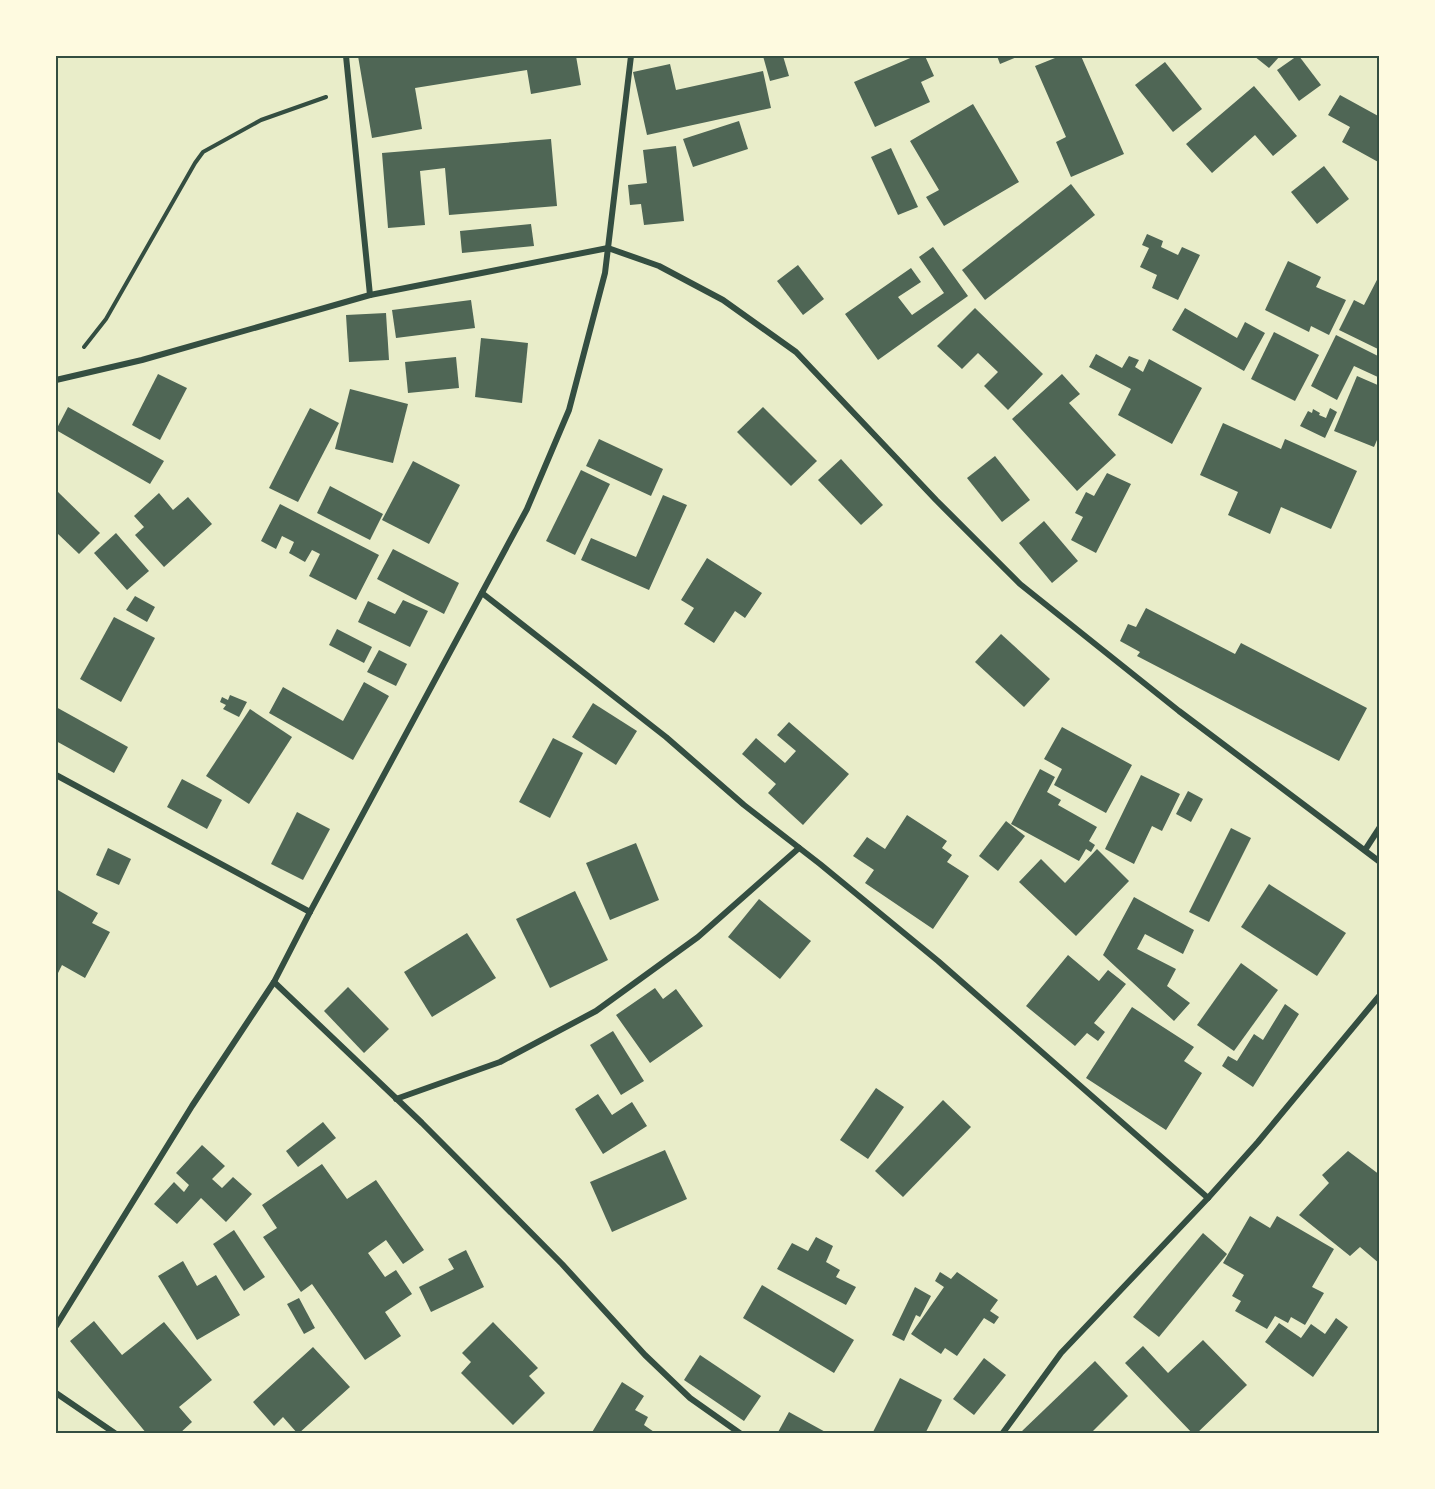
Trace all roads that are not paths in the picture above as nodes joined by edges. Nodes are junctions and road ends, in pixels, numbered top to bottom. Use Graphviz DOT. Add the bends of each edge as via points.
graph roads {
  1 [pos="346,56"];
  2 [pos="631,56"];
  3 [pos="608,249"];
  4 [pos="370,295"];
  5 [pos="57,380"];
  6 [pos="482,592"];
  7 [pos="56,775"];
  8 [pos="1380,827"];
  9 [pos="799,848"];
  10 [pos="1365,850"];
  11 [pos="1380,862"];
  12 [pos="310,912"];
  13 [pos="274,982"];
  14 [pos="1380,994"];
  15 [pos="396,1099"];
  16 [pos="1208,1198"];
  17 [pos="56,1326"];
  18 [pos="56,1393"];
  19 [pos="116,1434"];
  20 [pos="741,1434"];
  21 [pos="1002,1434"];
  1 -- 4 [label="street"];
  2 -- 3 [label="street"];
  3 -- 4 [label="street"];
  3 -- 6 [label="street" via="569,410 527,510"];
  3 -- 10 [label="street" via="659,266 723,300 796,352 1020,584 1179,711"];
  4 -- 5 [label="street"];
  6 -- 9 [label="street"];
  6 -- 12 [label="street"];
  7 -- 12 [label="street"];
  8 -- 10 [label="street"];
  9 -- 15 [label="street" via="698,937 596,1011 500,1062"];
  9 -- 16 [label="street" via="938,961"];
  10 -- 11 [label="street"];
  12 -- 13 [label="street"];
  13 -- 15 [label="street"];
  13 -- 17 [label="street"];
  14 -- 16 [label="street"];
  15 -- 20 [label="street" via="562,1264 645,1355 690,1398"];
  16 -- 21 [label="street" via="1061,1353"];
  18 -- 19 [label="street"];
}
